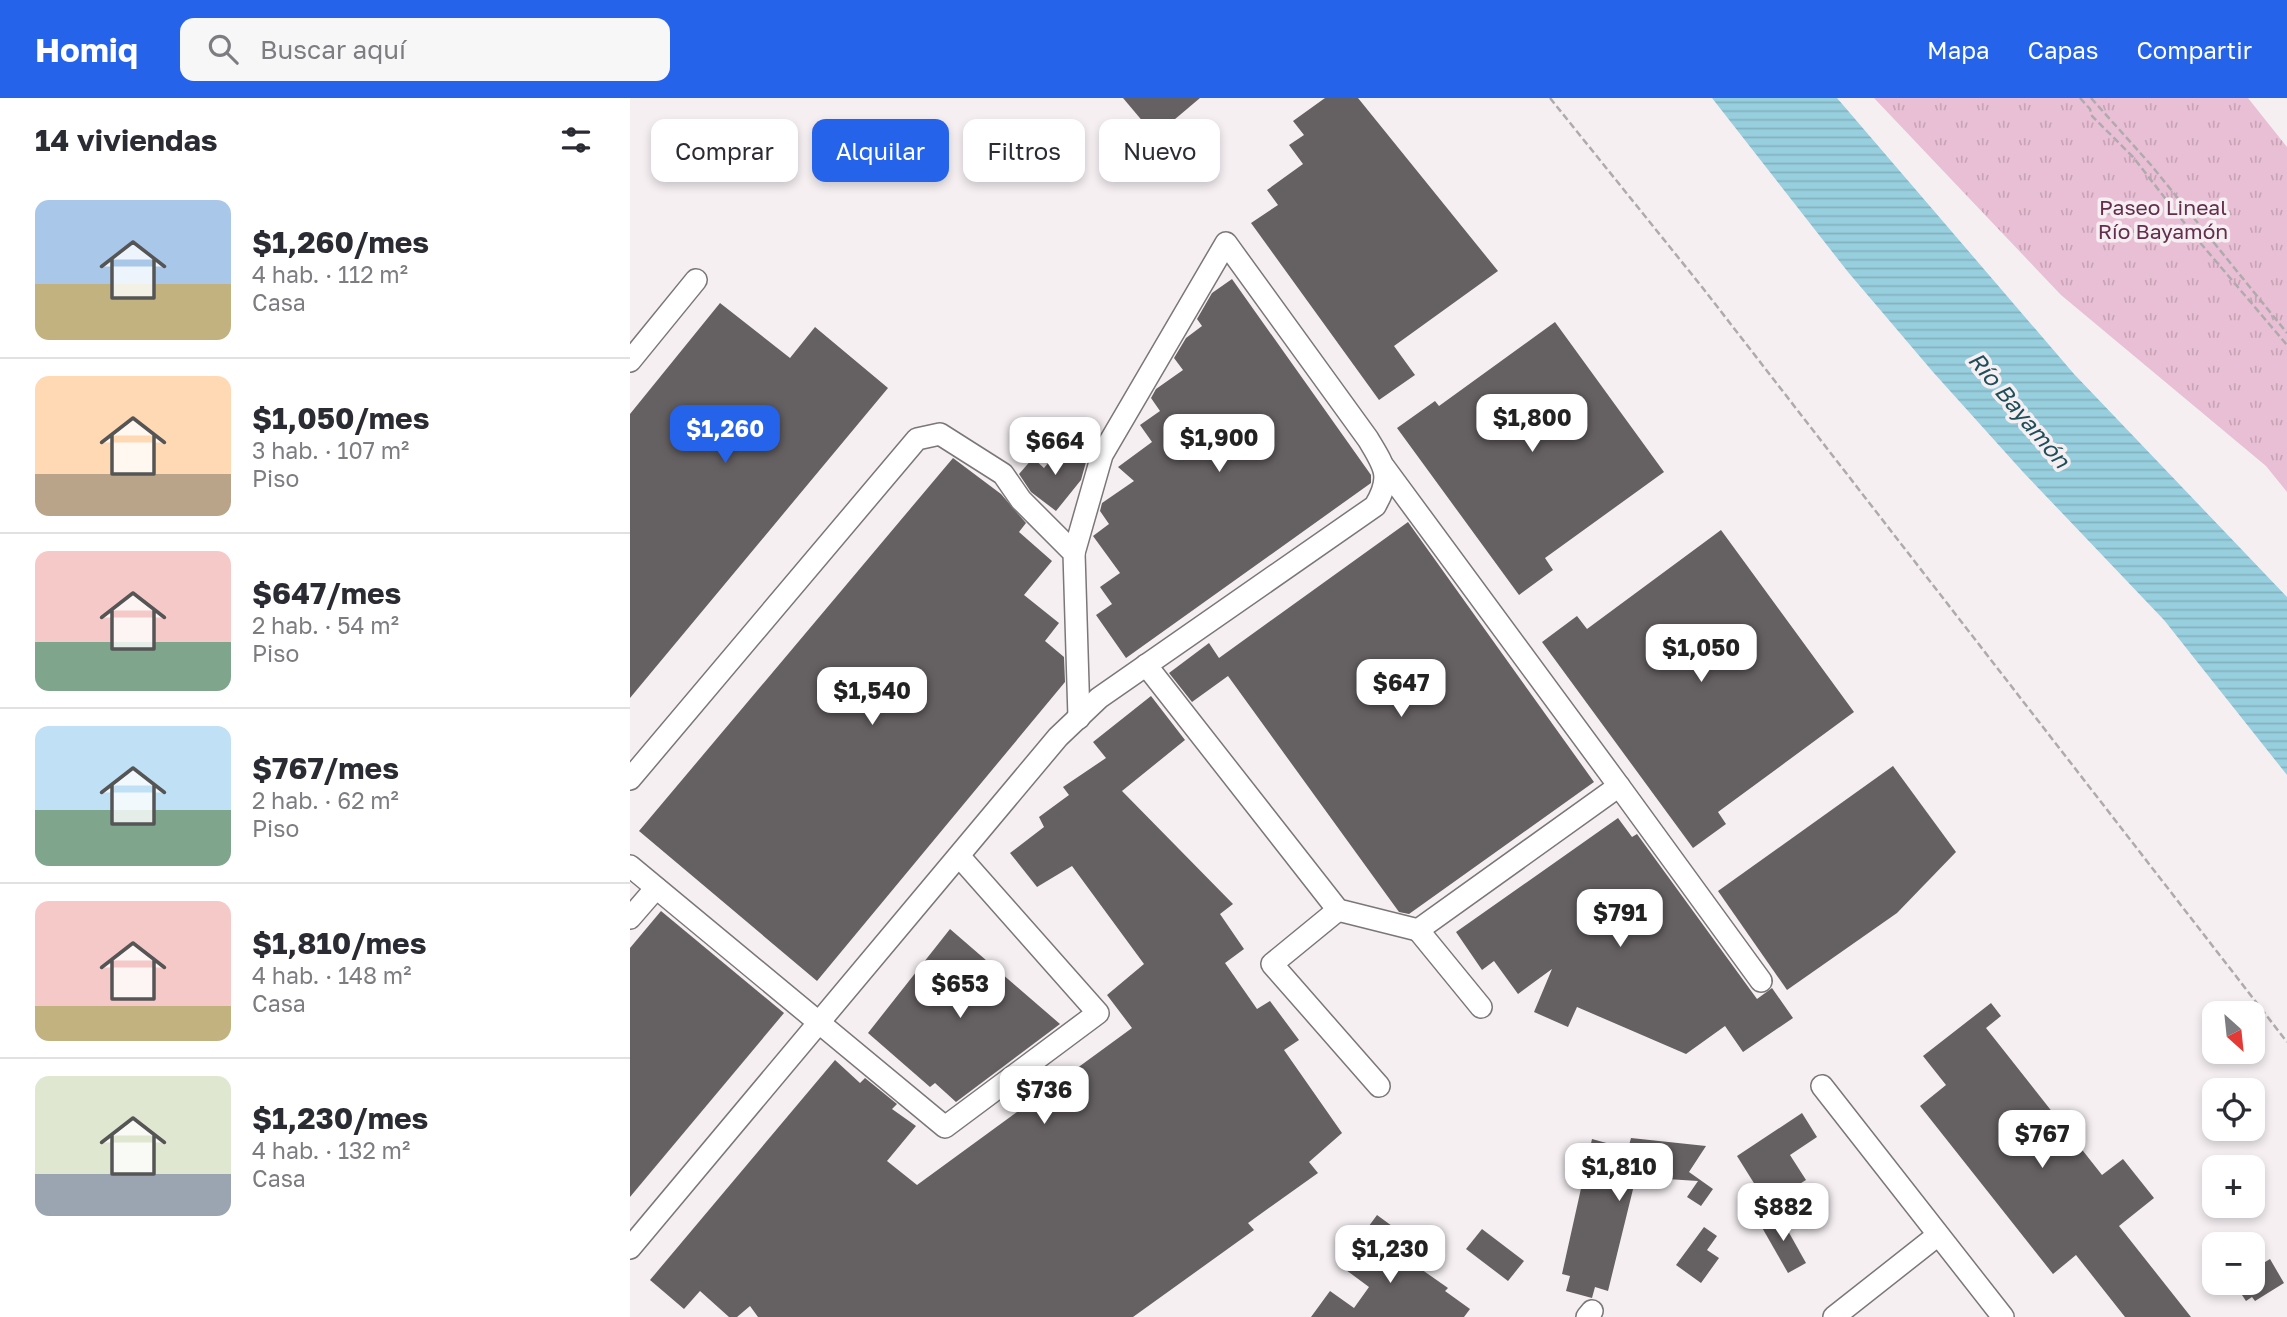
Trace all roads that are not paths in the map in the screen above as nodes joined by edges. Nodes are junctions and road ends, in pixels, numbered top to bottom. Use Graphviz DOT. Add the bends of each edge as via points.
graph roads {
  1 [pos="696,280"];
  2 [pos="630,360"];
  3 [pos="1384,467"];
  4 [pos="1074,553"];
  5 [pos="1146,665"];
  6 [pos="1079,718"];
  7 [pos="630,779"];
  8 [pos="1619,786"];
  9 [pos="959,856"];
  10 [pos="630,866"];
  11 [pos="656,888"];
  12 [pos="1338,911"];
  13 [pos="630,918"];
  14 [pos="1418,930"];
  15 [pos="1762,981"];
  16 [pos="1481,1007"];
  17 [pos="819,1023"];
  18 [pos="1379,1086"];
  19 [pos="1822,1086"];
  20 [pos="1938,1235"];
  21 [pos="630,1248"];
  22 [pos="1834,1317"];
  23 [pos="2003,1317"];
  1 -- 2 [label="street"];
  3 -- 4 [label="street" via="1226,243 1102,455"];
  3 -- 5 [label="street" via="1384,490 1375,506"];
  3 -- 8 [label="street"];
  4 -- 6 [label="street"];
  4 -- 7 [label="street" via="1021,500 1003,474 940,433 917,439"];
  5 -- 6 [label="street"];
  5 -- 12 [label="street"];
  6 -- 9 [label="street"];
  8 -- 14 [label="street"];
  8 -- 15 [label="street"];
  9 -- 17 [label="street"];
  9 -- 17 [label="street" via="1098,1013 945,1127"];
  10 -- 11 [label="street"];
  11 -- 13 [label="street"];
  11 -- 17 [label="street"];
  12 -- 14 [label="street"];
  12 -- 18 [label="street" via="1272,964"];
  14 -- 16 [label="street"];
  17 -- 21 [label="street"];
  19 -- 20 [label="street"];
  20 -- 22 [label="street"];
  20 -- 23 [label="street"];
}
